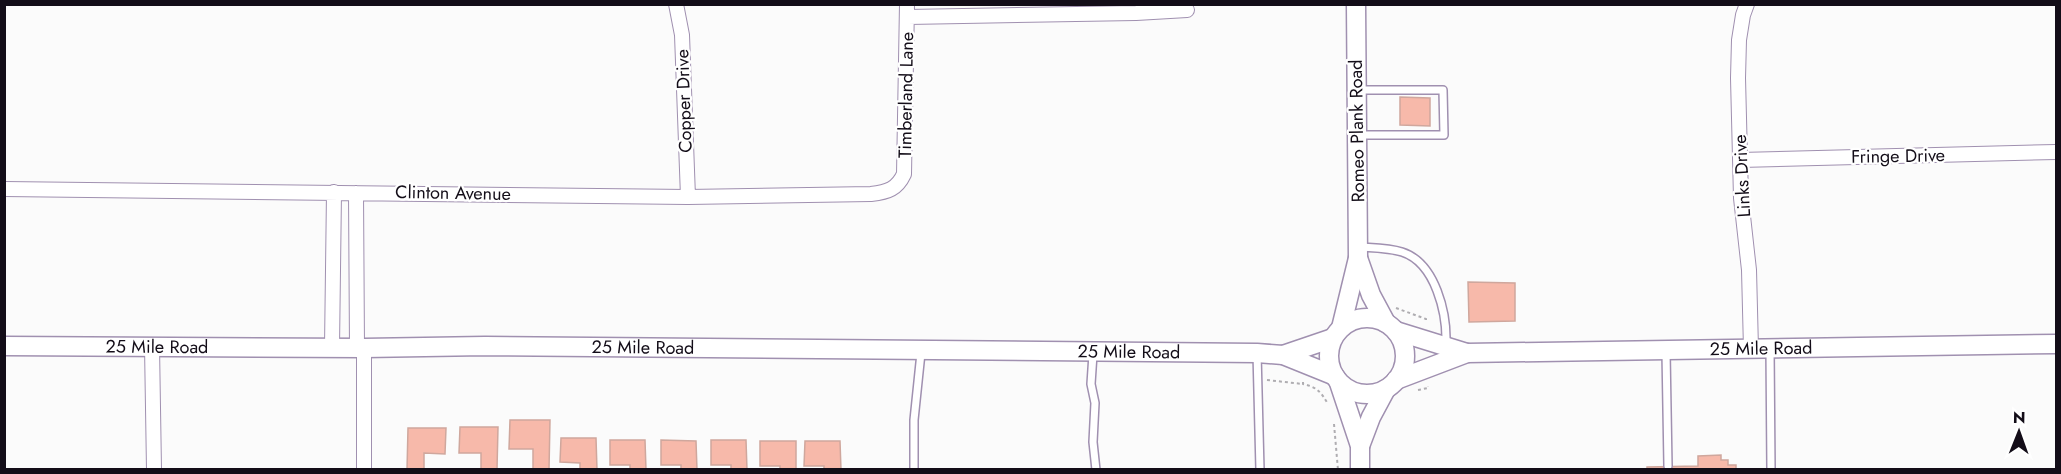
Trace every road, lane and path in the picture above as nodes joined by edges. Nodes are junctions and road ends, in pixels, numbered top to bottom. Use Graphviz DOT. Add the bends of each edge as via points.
graph roads {
  1 [pos="676,4"];
  2 [pos="1356,4"];
  3 [pos="1747,4"];
  4 [pos="1187,10"];
  5 [pos="908,11"];
  6 [pos="1356,90"];
  7 [pos="1356,135"];
  8 [pos="2056,152"];
  9 [pos="1740,160"];
  10 [pos="899,185"];
  11 [pos="4,189"];
  12 [pos="334,192"];
  13 [pos="357,193"];
  14 [pos="688,197"];
  15 [pos="1358,252"];
  16 [pos="1392,321"];
  17 [pos="1425,325"];
  18 [pos="1337,333"];
  19 [pos="2056,344"];
  20 [pos="4,346"];
  21 [pos="152,346"];
  22 [pos="1445,346"];
  23 [pos="332,347"];
  24 [pos="360,347"];
  25 [pos="1751,349"];
  26 [pos="1770,349"];
  27 [pos="922,350"];
  28 [pos="1666,350"];
  29 [pos="1093,351"];
  30 [pos="1257,353"];
  31 [pos="1467,353"];
  32 [pos="1283,355"];
  33 [pos="1304,376"];
  34 [pos="1257,379"];
  35 [pos="1337,379"];
  36 [pos="1426,381"];
  37 [pos="1303,384"];
  38 [pos="1391,384"];
  39 [pos="1418,390"];
  40 [pos="1328,404"];
  41 [pos="1341,422"];
  42 [pos="1360,446"];
  43 [pos="1668,466"];
  44 [pos="154,470"];
  45 [pos="364,470"];
  46 [pos="914,470"];
  47 [pos="1096,470"];
  48 [pos="1260,470"];
  49 [pos="1338,470"];
  50 [pos="1360,470"];
  51 [pos="1772,470"];
  1 -- 14 [label="street, Copper Drive" via="682,35"];
  2 -- 6 [label="street, Romeo Plank Road"];
  3 -- 9 [label="street, Links Drive" via="1739,39"];
  4 -- 5 [label="street"];
  5 -- 10 [label="street, Timberland Lane" via="904,174"];
  6 -- 7 [label="street, Romeo Plank Road"];
  6 -- 7 [label="lane" via="1443,90 1444,135"];
  7 -- 15 [label="street, Romeo Plank Road"];
  8 -- 9 [label="street, Fringe Drive"];
  9 -- 25 [label="street, Links Drive"];
  10 -- 14 [label="street, Clinton Avenue" via="888,192 872,194"];
  11 -- 12 [label="street, Clinton Avenue"];
  12 -- 13 [label="street, Clinton Avenue"];
  12 -- 23 [label="street"];
  13 -- 14 [label="street, Clinton Avenue"];
  13 -- 24 [label="street"];
  15 -- 16 [label="street, Romeo Plank Road" via="1371,295"];
  15 -- 18 [label="street, Romeo Plank Road"];
  15 -- 22 [label="lane" via="1404,252 1419,261 1441,302 1446,323"];
  16 -- 17 [label="path" via="1426,319"];
  16 -- 18 [label="street" via="1362,318"];
  16 -- 22 [label="street, 25 Mile Road"];
  16 -- 38 [label="street" via="1405,356 1403,369"];
  18 -- 32 [label="street, 25 Mile Road"];
  18 -- 35 [label="street" via="1329,349 1329,361"];
  19 -- 26 [label="street, 25 Mile Road"];
  20 -- 21 [label="street, 25 Mile Road"];
  21 -- 23 [label="street, 25 Mile Road"];
  21 -- 44 [label="street"];
  22 -- 31 [label="street, 25 Mile Road"];
  23 -- 24 [label="street, 25 Mile Road"];
  24 -- 27 [label="street, 25 Mile Road"];
  24 -- 45 [label="street"];
  25 -- 26 [label="street, 25 Mile Road"];
  25 -- 28 [label="street, 25 Mile Road"];
  26 -- 51 [label="lane"];
  27 -- 29 [label="street, 25 Mile Road"];
  27 -- 46 [label="lane" via="914,420"];
  28 -- 31 [label="street, 25 Mile Road"];
  28 -- 43 [label="lane"];
  29 -- 30 [label="street, 25 Mile Road"];
  29 -- 47 [label="lane"];
  30 -- 32 [label="street, 25 Mile Road"];
  30 -- 34 [label="lane"];
  31 -- 38 [label="street, 25 Mile Road"];
  32 -- 35 [label="street, 25 Mile Road"];
  33 -- 37 [label="path"];
  34 -- 37 [label="path"];
  34 -- 48 [label="lane"];
  35 -- 38 [label="street" via="1349,390 1360,393 1374,393"];
  35 -- 42 [label="street"];
  36 -- 39 [label="path" via="1428,388"];
  37 -- 40 [label="path" via="1315,387"];
  38 -- 42 [label="street" via="1371,417"];
  41 -- 49 [label="path" via="1334,424"];
  42 -- 50 [label="street"];
}
